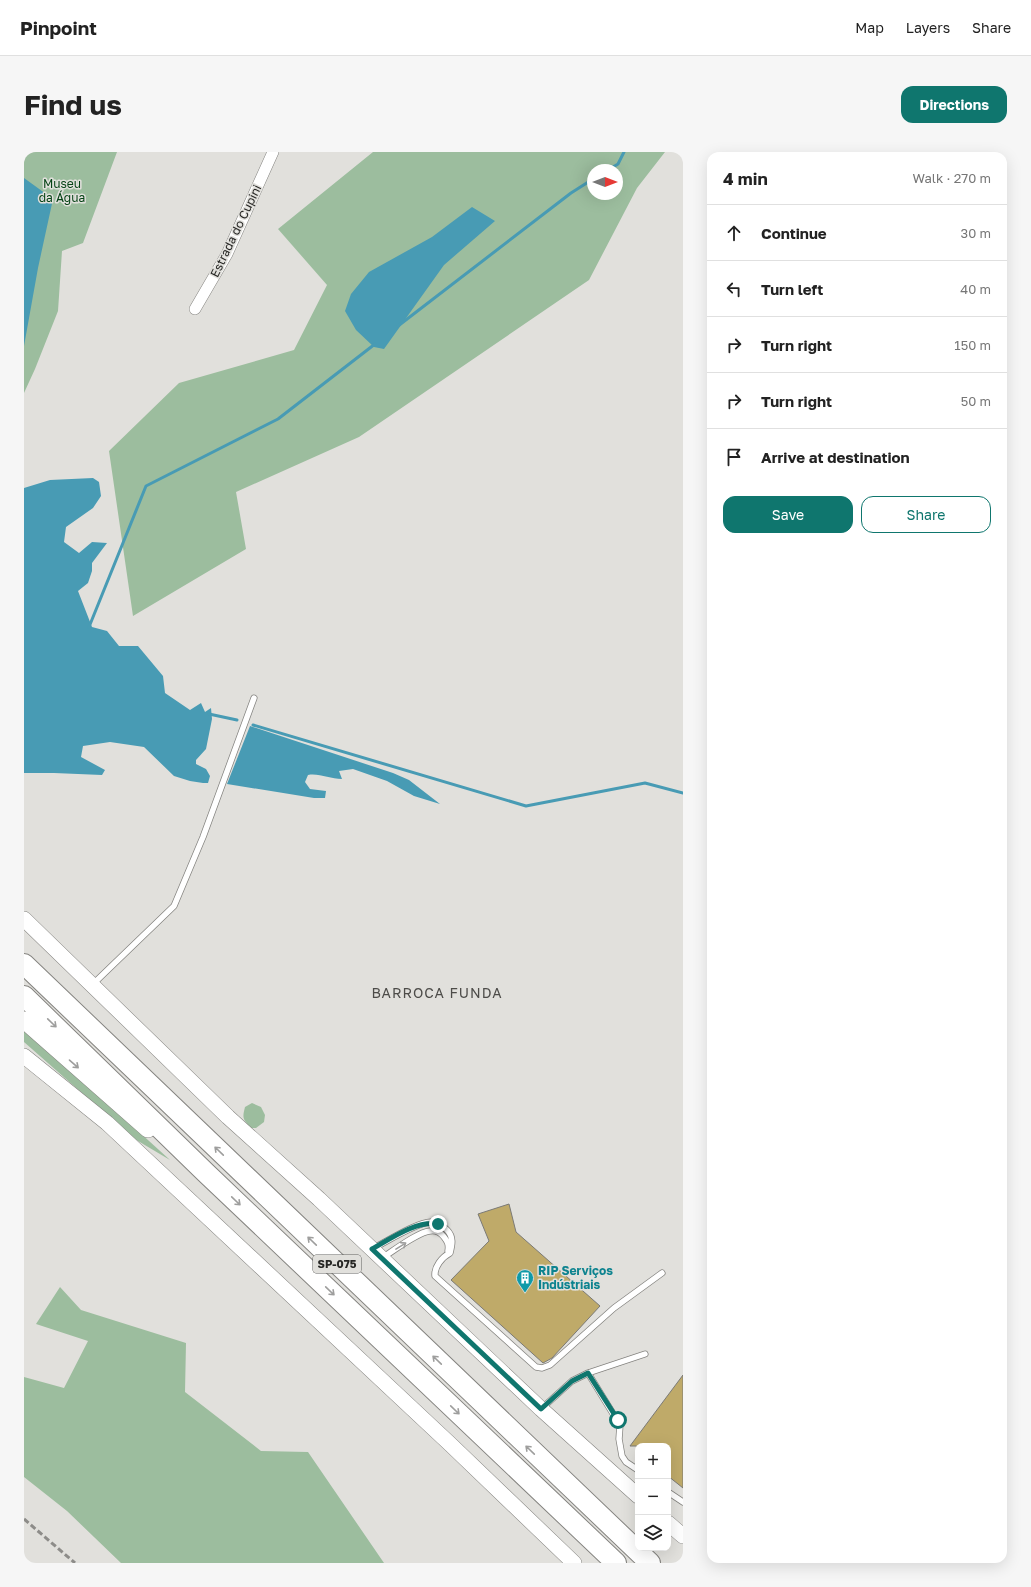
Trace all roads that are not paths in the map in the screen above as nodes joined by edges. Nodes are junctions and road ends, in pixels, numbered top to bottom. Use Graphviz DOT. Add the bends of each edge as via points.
graph roads {
  1 [pos="273,152"];
  2 [pos="195,309"];
  3 [pos="254,698"];
  4 [pos="24,919"];
  5 [pos="24,964"];
  6 [pos="92,985"];
  7 [pos="24,996"];
  8 [pos="24,1020"];
  9 [pos="24,1056"];
  10 [pos="206,1172"];
  11 [pos="377,1254"];
  12 [pos="446,1255"];
  13 [pos="662,1273"];
  14 [pos="645,1354"];
  15 [pos="588,1373"];
  16 [pos="541,1409"];
  17 [pos="635,1468"];
  18 [pos="553,1471"];
  19 [pos="635,1493"];
  20 [pos="671,1494"];
  21 [pos="683,1502"];
  22 [pos="671,1525"];
  23 [pos="683,1536"];
  24 [pos="635,1537"];
  25 [pos="650,1551"];
  26 [pos="574,1563"];
  27 [pos="616,1563"];
  28 [pos="650,1563"];
  29 [pos="664,1563"];
  1 -- 2 [label="street, Estrada do Cupini" via="227,254"];
  3 -- 6 [label="lane" via="203,837 174,906"];
  4 -- 6 [label="main road"];
  18 -- 5 [label="highway, SP-075, one-way"];
  6 -- 11 [label="main road" via="233,1122"];
  7 -- 10 [label="highway, SP-075, one-way"];
  8 -- 10 [label="main road, one-way" via="174,1152"];
  9 -- 26 [label="main road" via="107,1123"];
  10 -- 27 [label="highway, SP-075, one-way"];
  11 -- 12 [label="lane, one-way" via="431,1230 441,1234 446,1240 449,1246"];
  11 -- 12 [label="lane" via="418,1225 430,1222 438,1224 450,1234 452,1247"];
  11 -- 16 [label="main road"];
  12 -- 13 [label="lane" via="435,1268 437,1279 536,1367 542,1368 550,1365 614,1308"];
  14 -- 15 [label="lane"];
  15 -- 16 [label="lane" via="572,1381"];
  15 -- 17 [label="lane" via="620,1425 622,1456"];
  16 -- 19 [label="main road"];
  18 -- 24 [label="highway"];
  18 -- 28 [label="highway, SP-075"];
  20 -- 21 [label="lane"];
  22 -- 23 [label="main road"];
  25 -- 29 [label="highway"];
}
